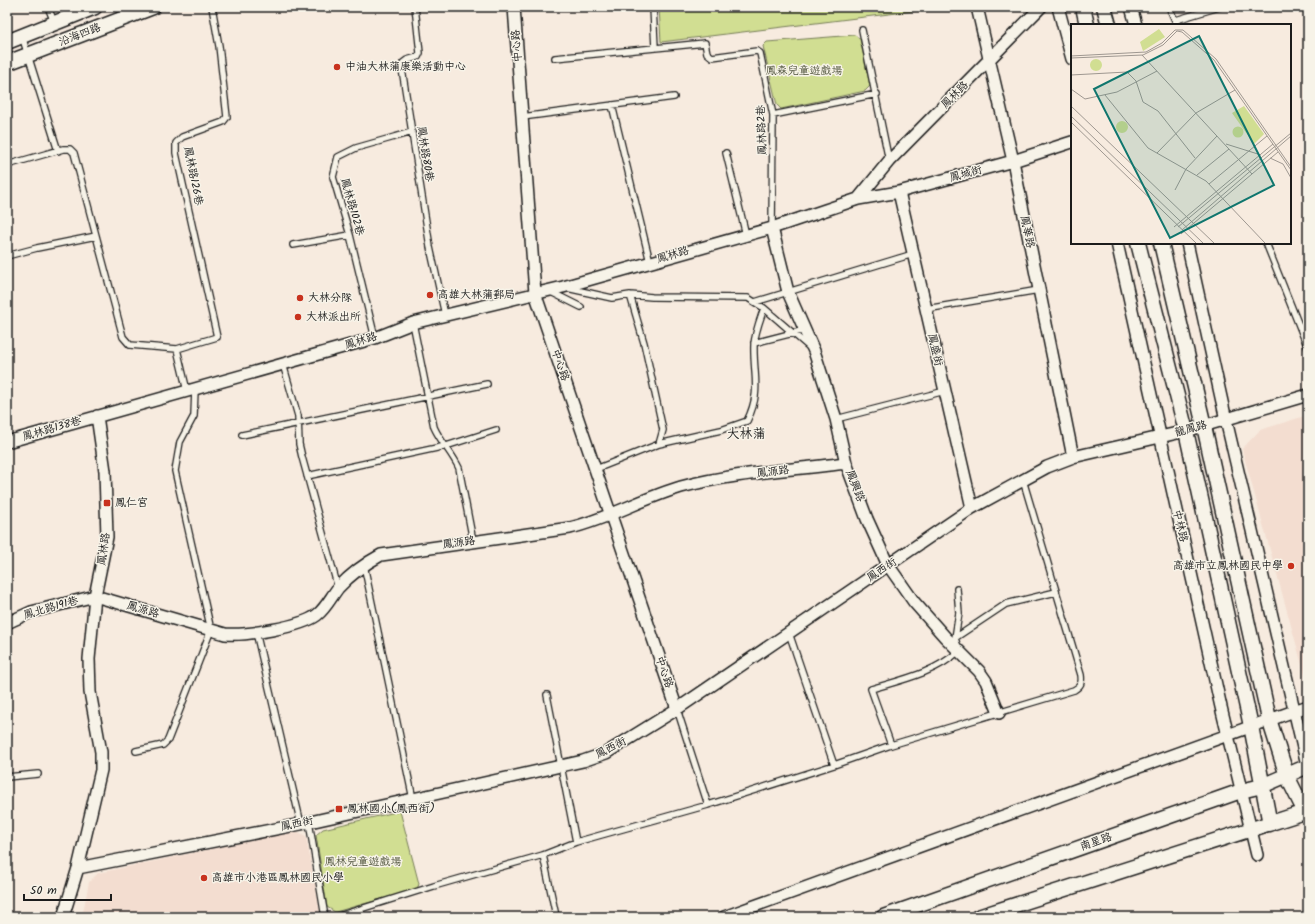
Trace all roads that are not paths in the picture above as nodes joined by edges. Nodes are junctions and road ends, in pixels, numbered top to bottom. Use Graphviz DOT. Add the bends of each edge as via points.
graph roads {
  1 [pos="48,7"];
  2 [pos="95,7"];
  3 [pos="153,7"];
  4 [pos="212,7"];
  5 [pos="414,7"];
  6 [pos="514,7"];
  7 [pos="653,7"];
  8 [pos="977,7"];
  9 [pos="1041,7"];
  10 [pos="1058,7"];
  11 [pos="1083,7"];
  12 [pos="1104,7"];
  13 [pos="1131,7"];
  14 [pos="1169,7"];
  15 [pos="1219,7"];
  16 [pos="54,22"];
  17 [pos="1177,23"];
  18 [pos="1087,24"];
  19 [pos="1109,24"];
  20 [pos="1136,24"];
  21 [pos="862,30"];
  22 [pos="22,36"];
  23 [pos="7,42"];
  24 [pos="655,48"];
  25 [pos="28,54"];
  26 [pos="1071,55"];
  27 [pos="555,58"];
  28 [pos="990,61"];
  29 [pos="7,62"];
  30 [pos="877,94"];
  31 [pos="674,97"];
  32 [pos="612,105"];
  33 [pos="773,114"];
  34 [pos="522,116"];
  35 [pos="412,132"];
  36 [pos="1071,142"];
  37 [pos="58,150"];
  38 [pos="726,153"];
  39 [pos="889,161"];
  40 [pos="1013,161"];
  41 [pos="7,165"];
  42 [pos="899,192"];
  43 [pos="858,199"];
  44 [pos="772,228"];
  45 [pos="350,235"];
  46 [pos="746,235"];
  47 [pos="96,236"];
  48 [pos="1117,244"];
  49 [pos="1138,244"];
  50 [pos="1161,244"];
  51 [pos="1187,244"];
  52 [pos="1266,244"];
  53 [pos="293,245"];
  54 [pos="913,254"];
  55 [pos="7,256"];
  56 [pos="650,262"];
  57 [pos="563,287"];
  58 [pos="547,290"];
  59 [pos="1039,290"];
  60 [pos="788,292"];
  61 [pos="535,293"];
  62 [pos="630,295"];
  63 [pos="755,302"];
  64 [pos="581,307"];
  65 [pos="764,308"];
  66 [pos="926,309"];
  67 [pos="445,315"];
  68 [pos="413,323"];
  69 [pos="805,330"];
  70 [pos="793,333"];
  71 [pos="375,338"];
  72 [pos="754,344"];
  73 [pos="1308,348"];
  74 [pos="177,349"];
  75 [pos="814,351"];
  76 [pos="282,364"];
  77 [pos="487,384"];
  78 [pos="191,390"];
  79 [pos="945,392"];
  80 [pos="1308,395"];
  81 [pos="428,396"];
  82 [pos="97,416"];
  83 [pos="836,419"];
  84 [pos="1226,420"];
  85 [pos="299,423"];
  86 [pos="1204,426"];
  87 [pos="496,430"];
  88 [pos="1186,431"];
  89 [pos="242,435"];
  90 [pos="1160,437"];
  91 [pos="7,442"];
  92 [pos="659,444"];
  93 [pos="446,446"];
  94 [pos="1073,457"];
  95 [pos="846,463"];
  96 [pos="596,469"];
  97 [pos="307,476"];
  98 [pos="1023,480"];
  99 [pos="972,508"];
  100 [pos="611,513"];
  101 [pos="474,541"];
  102 [pos="364,565"];
  103 [pos="888,565"];
  104 [pos="338,588"];
  105 [pos="957,589"];
  106 [pos="1056,592"];
  107 [pos="95,596"];
  108 [pos="7,623"];
  109 [pos="211,630"];
  110 [pos="256,632"];
  111 [pos="789,633"];
  112 [pos="955,638"];
  113 [pos="959,651"];
  114 [pos="547,695"];
  115 [pos="1308,706"];
  116 [pos="677,709"];
  117 [pos="1293,711"];
  118 [pos="999,713"];
  119 [pos="1269,719"];
  120 [pos="1251,726"];
  121 [pos="1227,734"];
  122 [pos="891,745"];
  123 [pos="136,750"];
  124 [pos="834,765"];
  125 [pos="561,766"];
  126 [pos="1308,767"];
  127 [pos="38,774"];
  128 [pos="1287,776"];
  129 [pos="7,778"];
  130 [pos="1262,786"];
  131 [pos="1242,791"];
  132 [pos="413,799"];
  133 [pos="708,805"];
  134 [pos="1307,811"];
  135 [pos="305,823"];
  136 [pos="1270,824"];
  137 [pos="1251,830"];
  138 [pos="576,842"];
  139 [pos="542,855"];
  140 [pos="1257,855"];
  141 [pos="78,868"];
  142 [pos="556,916"];
  143 [pos="63,917"];
  144 [pos="325,917"];
  145 [pos="335,917"];
  146 [pos="724,917"];
  147 [pos="883,917"];
  148 [pos="978,917"];
  1 -- 16 [label="lane"];
  2 -- 16 [label="street, 沿海四路"];
  3 -- 25 [label="street, 沿海四路"];
  4 -- 74 [label="lane, 鳳林路126巷" via="227,117 224,122 182,137 176,143 176,153 217,337"];
  5 -- 35 [label="lane, 鳳林路80巷" via="420,53 418,57 403,63 402,69"];
  6 -- 34 [label="street, 中心路"];
  7 -- 24 [label="lane"];
  8 -- 28 [label="street, 鳳華路"];
  9 -- 28 [label="street, 鳳林路"];
  10 -- 26 [label="street"];
  11 -- 18 [label="street"];
  12 -- 19 [label="street"];
  13 -- 20 [label="street"];
  14 -- 17 [label="lane"];
  15 -- 17 [label="lane"];
  16 -- 22 [label="street, 沿海四路"];
  21 -- 30 [label="lane"];
  22 -- 23 [label="street, 沿海四路"];
  22 -- 25 [label="lane"];
  24 -- 27 [label="lane, 鳳林路2巷"];
  24 -- 33 [label="lane, 鳳林路2巷" via="705,43 712,57 757,51 760,53"];
  25 -- 29 [label="street, 沿海四路"];
  25 -- 37 [label="lane"];
  28 -- 39 [label="street, 鳳林路"];
  28 -- 40 [label="street, 鳳華路"];
  30 -- 33 [label="lane"];
  30 -- 39 [label="lane"];
  31 -- 32 [label="lane"];
  32 -- 34 [label="lane"];
  32 -- 56 [label="lane"];
  33 -- 44 [label="lane, 鳳林路2巷"];
  34 -- 61 [label="street, 中心路"];
  35 -- 45 [label="lane, 鳳林路102巷" via="356,148 338,157 333,177"];
  35 -- 67 [label="lane, 鳳林路80巷" via="430,247"];
  36 -- 40 [label="street, 鳳城街"];
  37 -- 41 [label="lane"];
  37 -- 47 [label="lane" via="70,149 74,153"];
  38 -- 46 [label="lane"];
  39 -- 43 [label="street, 鳳林路"];
  40 -- 42 [label="street, 鳳城街"];
  40 -- 59 [label="street, 鳳華路"];
  42 -- 43 [label="street, 鳳城街"];
  42 -- 54 [label="street, 鳳盛街"];
  43 -- 44 [label="street, 鳳林路"];
  44 -- 46 [label="street, 鳳林路"];
  44 -- 60 [label="street, 鳳興路"];
  45 -- 53 [label="lane"];
  45 -- 71 [label="lane, 鳳林路102巷"];
  46 -- 56 [label="street, 鳳林路"];
  47 -- 55 [label="lane"];
  47 -- 74 [label="lane" via="126,343"];
  48 -- 90 [label="street, 中林路"];
  49 -- 88 [label="street"];
  50 -- 86 [label="street"];
  51 -- 84 [label="street"];
  52 -- 73 [label="lane"];
  54 -- 60 [label="lane"];
  54 -- 66 [label="street, 鳳盛街"];
  56 -- 57 [label="street, 鳳林路"];
  57 -- 58 [label="street, 鳳林路"];
  57 -- 62 [label="lane" via="612,298"];
  58 -- 61 [label="street, 鳳林路"];
  58 -- 64 [label="lane"];
  59 -- 66 [label="lane"];
  59 -- 94 [label="street, 鳳華路"];
  60 -- 63 [label="lane"];
  60 -- 69 [label="street, 鳳興路"];
  61 -- 67 [label="street, 鳳林路"];
  61 -- 96 [label="street, 中心路"];
  62 -- 63 [label="lane" via="652,298 736,297 748,298"];
  62 -- 92 [label="lane" via="644,343 663,430"];
  63 -- 65 [label="lane"];
  65 -- 70 [label="lane"];
  65 -- 72 [label="lane"];
  66 -- 79 [label="street, 鳳盛街"];
  67 -- 68 [label="street, 鳳林路"];
  68 -- 71 [label="street, 鳳林路"];
  68 -- 81 [label="lane"];
  69 -- 70 [label="lane"];
  69 -- 75 [label="street, 鳳興路"];
  70 -- 72 [label="lane"];
  70 -- 75 [label="lane"];
  71 -- 76 [label="street, 鳳林路"];
  72 -- 92 [label="lane" via="757,380 754,406 747,421 721,430"];
  74 -- 78 [label="lane"];
  75 -- 83 [label="street, 鳳興路"];
  76 -- 78 [label="street, 鳳林路"];
  76 -- 85 [label="lane"];
  77 -- 81 [label="lane"];
  78 -- 82 [label="street, 鳳林路"];
  78 -- 109 [label="lane" via="194,416 180,442 175,471"];
  79 -- 83 [label="lane"];
  79 -- 99 [label="street, 鳳盛街"];
  80 -- 84 [label="street, 龍鳳路"];
  81 -- 85 [label="lane"];
  81 -- 93 [label="lane" via="434,427"];
  82 -- 91 [label="street, 鳳林路138巷"];
  82 -- 107 [label="street, 鳳林路" via="105,471 107,537"];
  83 -- 95 [label="street, 鳳興路"];
  84 -- 86 [label="street, 龍鳳路"];
  84 -- 117 [label="street"];
  85 -- 89 [label="lane"];
  85 -- 97 [label="lane" via="299,444"];
  86 -- 88 [label="street, 龍鳳路"];
  86 -- 119 [label="street"];
  87 -- 93 [label="lane"];
  88 -- 90 [label="street, 龍鳳路"];
  88 -- 120 [label="street"];
  90 -- 94 [label="street, 龍鳳路"];
  90 -- 121 [label="street, 中林路"];
  92 -- 96 [label="lane"];
  93 -- 97 [label="lane"];
  93 -- 101 [label="lane" via="458,468"];
  94 -- 98 [label="street, 鳳西街"];
  95 -- 100 [label="street, 鳳源路" via="710,480 680,487"];
  95 -- 103 [label="street, 鳳興路"];
  96 -- 100 [label="street, 中心路"];
  97 -- 104 [label="lane"];
  98 -- 99 [label="street, 鳳西街"];
  98 -- 106 [label="lane"];
  99 -- 103 [label="street, 鳳西街"];
  100 -- 101 [label="street, 鳳源路" via="587,524 570,528"];
  100 -- 116 [label="street, 中心路"];
  101 -- 102 [label="street, 鳳源路" via="381,554"];
  102 -- 104 [label="street, 鳳源路"];
  102 -- 132 [label="lane"];
  103 -- 111 [label="street, 鳳西街"];
  103 -- 113 [label="street, 鳳興路" via="914,602"];
  104 -- 110 [label="street, 鳳源路" via="317,615"];
  105 -- 112 [label="lane" via="959,613"];
  106 -- 112 [label="lane" via="1006,604"];
  106 -- 118 [label="lane" via="1082,682 1074,690"];
  107 -- 108 [label="street, 鳳北路191巷" via="31,612"];
  107 -- 109 [label="street, 鳳源路"];
  107 -- 141 [label="street, 鳳林路" via="89,660 90,692 101,752 101,770"];
  109 -- 110 [label="street, 鳳源路" via="236,635"];
  109 -- 123 [label="lane" via="168,740 163,745"];
  110 -- 135 [label="lane"];
  111 -- 116 [label="street, 鳳西街"];
  111 -- 124 [label="lane"];
  112 -- 113 [label="lane"];
  113 -- 118 [label="street, 鳳興路" via="986,680"];
  113 -- 122 [label="lane" via="951,659 917,676 870,689"];
  114 -- 125 [label="lane"];
  115 -- 117 [label="street"];
  116 -- 125 [label="street, 鳳西街" via="606,753"];
  116 -- 133 [label="lane"];
  117 -- 119 [label="street"];
  117 -- 126 [label="street"];
  118 -- 122 [label="lane"];
  119 -- 120 [label="street"];
  119 -- 128 [label="street"];
  120 -- 121 [label="street"];
  120 -- 130 [label="street"];
  121 -- 131 [label="street, 中林路"];
  121 -- 146 [label="street"];
  122 -- 124 [label="lane"];
  124 -- 133 [label="lane"];
  125 -- 132 [label="street, 鳳西街"];
  125 -- 138 [label="lane"];
  126 -- 128 [label="street, 南星路"];
  127 -- 129 [label="lane"];
  128 -- 130 [label="street, 南星路"];
  128 -- 134 [label="street"];
  130 -- 131 [label="street, 南星路"];
  130 -- 136 [label="street"];
  131 -- 137 [label="street, 中林路"];
  131 -- 147 [label="street, 南星路"];
  132 -- 135 [label="street, 鳳西街"];
  133 -- 138 [label="lane"];
  134 -- 136 [label="street"];
  135 -- 141 [label="street, 鳳西街"];
  135 -- 144 [label="lane"];
  136 -- 137 [label="street"];
  137 -- 140 [label="street, 中林路"];
  137 -- 148 [label="street"];
  138 -- 139 [label="lane"];
  139 -- 142 [label="lane"];
  139 -- 145 [label="lane"];
  141 -- 143 [label="street, 鳳林路"];
}
